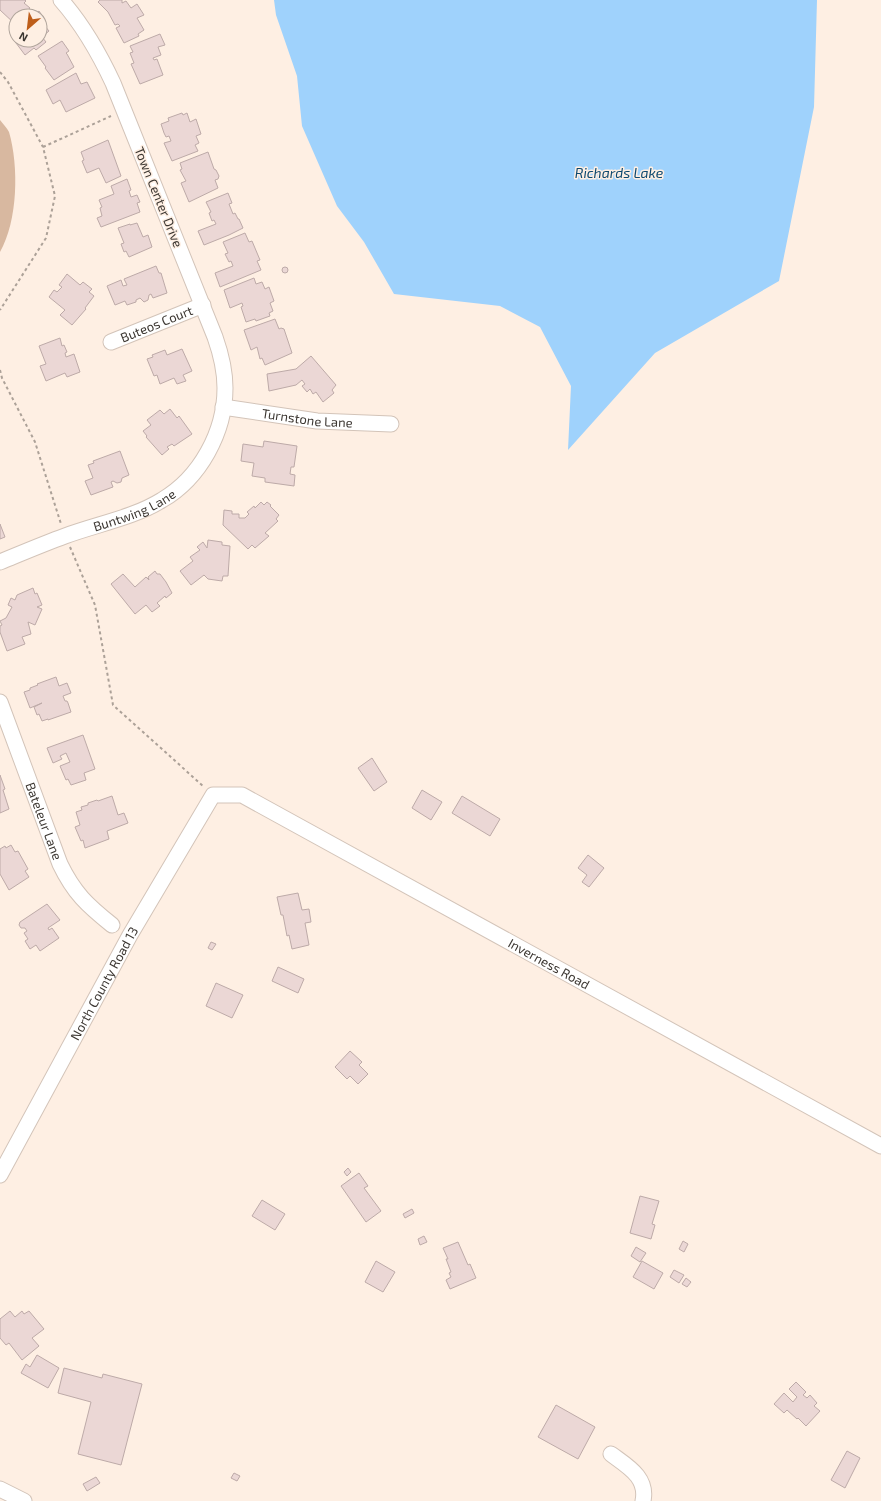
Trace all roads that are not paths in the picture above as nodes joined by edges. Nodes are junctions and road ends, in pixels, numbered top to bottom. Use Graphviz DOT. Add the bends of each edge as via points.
graph roads {
  1 [pos="63,1"];
  2 [pos="203,305"];
  3 [pos="111,342"];
  4 [pos="224,407"];
  5 [pos="391,424"];
  6 [pos="0,562"];
  7 [pos="0,702"];
  8 [pos="213,795"];
  9 [pos="112,925"];
  10 [pos="881,1146"];
  11 [pos="0,1175"];
  12 [pos="611,1454"];
  13 [pos="0,1489"];
  14 [pos="24,1501"];
  15 [pos="643,1501"];
  1 -- 2 [label="street, Town Center Drive" via="82,27 113,83"];
  2 -- 3 [label="street, Buteos Court"];
  2 -- 4 [label="street, Town Center Drive" via="221,354 225,389"];
  4 -- 5 [label="street, Turnstone Lane" via="317,421"];
  4 -- 6 [label="street, Buntwing Lane" via="214,441 204,459 191,476 163,500 142,511 65,536"];
  7 -- 9 [label="street, Bateleur Lane" via="68,880 79,896"];
  8 -- 10 [label="street, Inverness Road" via="242,795"];
  8 -- 11 [label="street, North County Road 13" via="130,935"];
  12 -- 15 [label="street" via="636,1473 644,1489"];
  13 -- 14 [label="street"];
}
